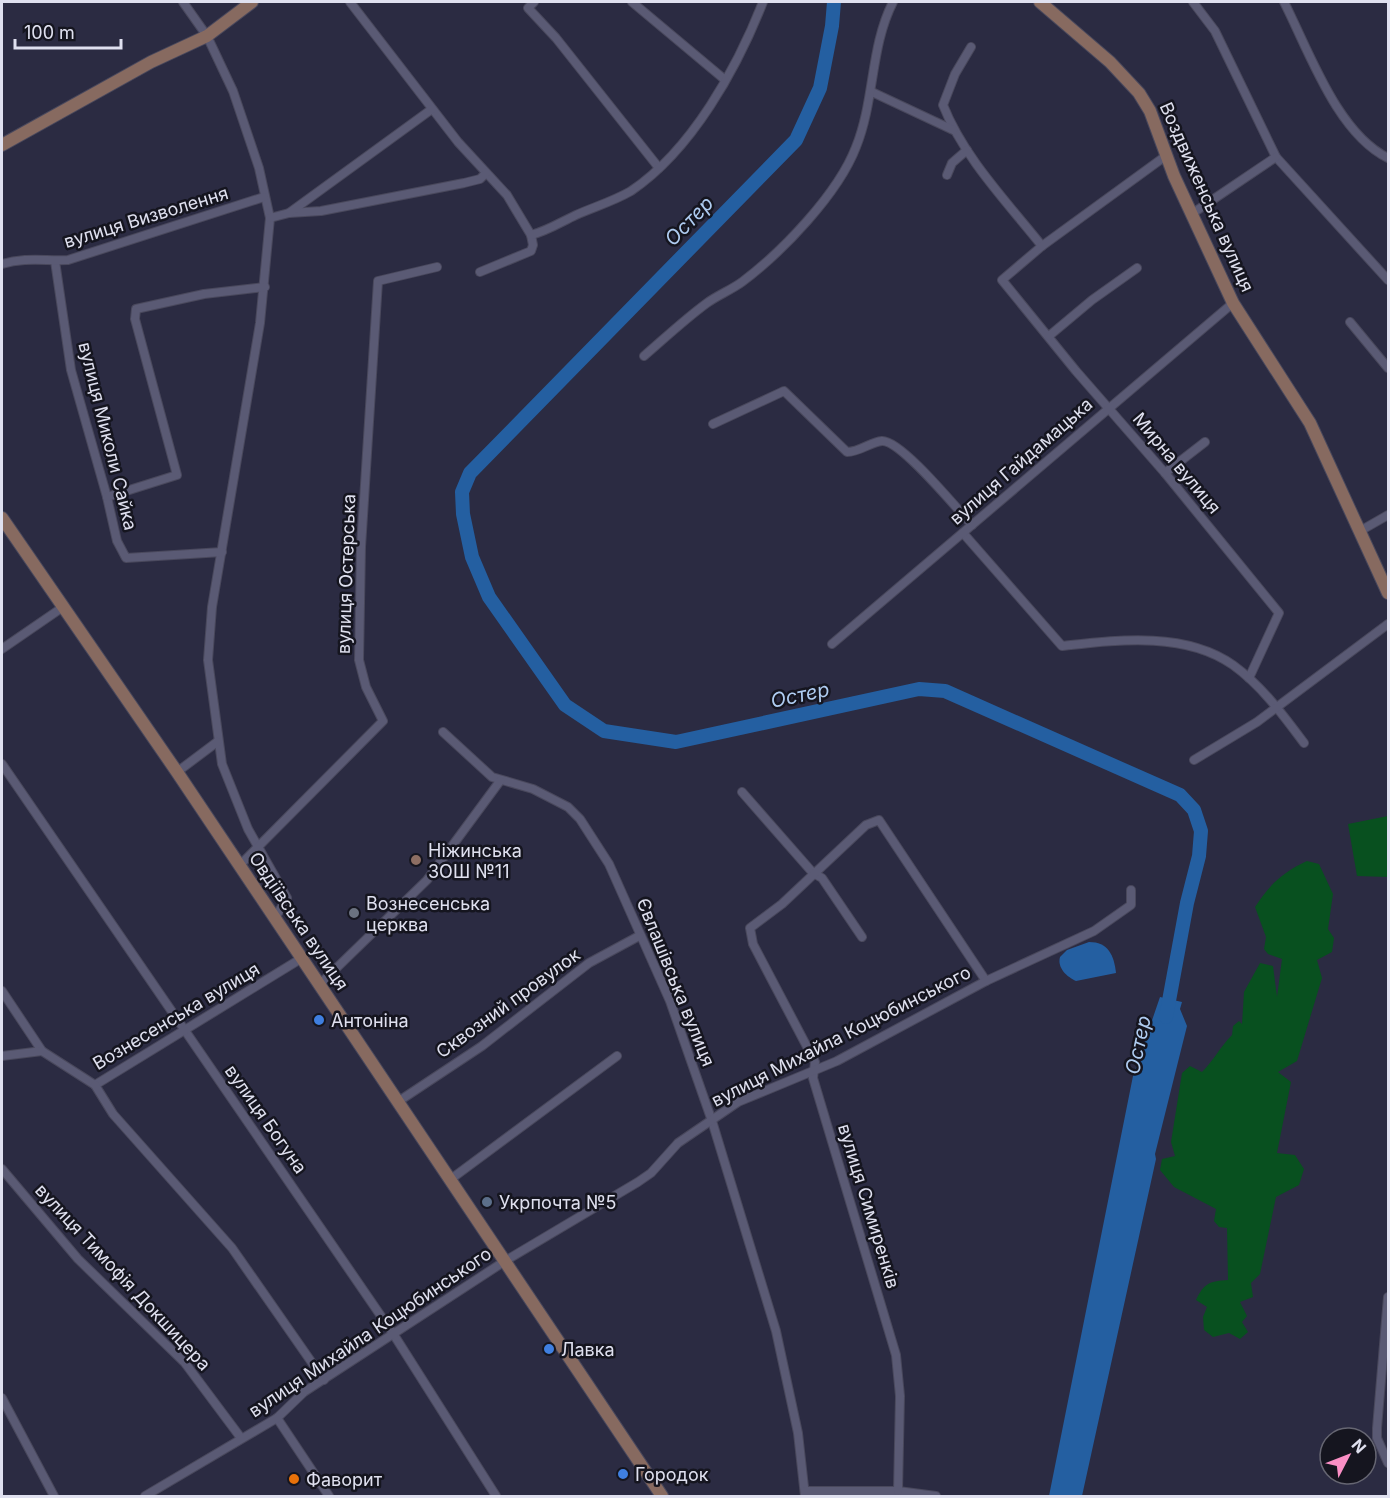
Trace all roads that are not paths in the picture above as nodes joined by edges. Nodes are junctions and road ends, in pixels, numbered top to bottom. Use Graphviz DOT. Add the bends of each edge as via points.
graph roads {
  1 [pos="183,2"];
  2 [pos="252,2"];
  3 [pos="350,2"];
  4 [pos="534,2"];
  5 [pos="632,2"];
  6 [pos="763,2"];
  7 [pos="893,2"];
  8 [pos="1040,2"];
  9 [pos="1194,2"];
  10 [pos="1284,2"];
  11 [pos="207,36"];
  12 [pos="971,47"];
  13 [pos="724,79"];
  14 [pos="872,92"];
  15 [pos="943,105"];
  16 [pos="432,110"];
  17 [pos="935,122"];
  18 [pos="953,130"];
  19 [pos="2,144"];
  20 [pos="967,150"];
  21 [pos="1167,155"];
  22 [pos="1276,157"];
  23 [pos="1389,158"];
  24 [pos="659,168"];
  25 [pos="486,173"];
  26 [pos="947,175"];
  27 [pos="264,198"];
  28 [pos="289,213"];
  29 [pos="1193,213"];
  30 [pos="270,218"];
  31 [pos="531,235"];
  32 [pos="1042,246"];
  33 [pos="55,261"];
  34 [pos="2,264"];
  35 [pos="436,267"];
  36 [pos="1137,268"];
  37 [pos="480,272"];
  38 [pos="1389,280"];
  39 [pos="264,288"];
  40 [pos="1233,303"];
  41 [pos="1350,322"];
  42 [pos="1049,336"];
  43 [pos="644,356"];
  44 [pos="1389,368"];
  45 [pos="1108,407"];
  46 [pos="713,424"];
  47 [pos="1205,442"];
  48 [pos="1165,473"];
  49 [pos="107,497"];
  50 [pos="1389,515"];
  51 [pos="2,518"];
  52 [pos="972,525"];
  53 [pos="1360,531"];
  54 [pos="963,533"];
  55 [pos="222,552"];
  56 [pos="1389,593"];
  57 [pos="63,607"];
  58 [pos="1389,624"];
  59 [pos="832,644"];
  60 [pos="2,649"];
  61 [pos="1249,678"];
  62 [pos="1276,705"];
  63 [pos="443,732"];
  64 [pos="217,742"];
  65 [pos="1304,743"];
  66 [pos="1194,760"];
  67 [pos="2,764"];
  68 [pos="177,772"];
  69 [pos="500,781"];
  70 [pos="742,792"];
  71 [pos="258,848"];
  72 [pos="240,864"];
  73 [pos="813,873"];
  74 [pos="1131,890"];
  75 [pos="275,918"];
  76 [pos="639,936"];
  77 [pos="862,937"];
  78 [pos="302,958"];
  79 [pos="986,981"];
  80 [pos="320,984"];
  81 [pos="2,991"];
  82 [pos="185,1031"];
  83 [pos="42,1051"];
  84 [pos="2,1056"];
  85 [pos="617,1056"];
  86 [pos="814,1070"];
  87 [pos="95,1085"];
  88 [pos="399,1101"];
  89 [pos="712,1121"];
  90 [pos="2,1169"];
  91 [pos="451,1179"];
  92 [pos="505,1261"];
  93 [pos="1389,1298"];
  94 [pos="394,1335"];
  95 [pos="324,1380"];
  96 [pos="2,1401"];
  97 [pos="277,1418"];
  98 [pos="241,1438"];
  99 [pos="1389,1463"];
  100 [pos="898,1491"];
  101 [pos="805,1494"];
  102 [pos="54,1497"];
  103 [pos="145,1497"];
  104 [pos="329,1497"];
  105 [pos="496,1497"];
  106 [pos="662,1497"];
  107 [pos="936,1497"];
  1 -- 11 [label="street"];
  2 -- 11 [label="main road"];
  3 -- 16 [label="street"];
  4 -- 24 [label="street" via="528,8"];
  5 -- 13 [label="street"];
  6 -- 13 [label="street"];
  7 -- 14 [label="street" via="882,28"];
  8 -- 21 [label="main road, Воздвиженська вулиця" via="1082,36 1139,93"];
  9 -- 22 [label="street" via="1215,31"];
  10 -- 23 [label="street" via="1344,121"];
  11 -- 19 [label="main road" via="151,62"];
  11 -- 27 [label="street" via="233,92 259,168"];
  12 -- 15 [label="street"];
  13 -- 24 [label="street" via="695,128"];
  14 -- 17 [label="street"];
  14 -- 43 [label="street" via="855,150 825,202 762,266 709,301"];
  15 -- 17 [label="street"];
  15 -- 18 [label="street"];
  16 -- 25 [label="street"];
  16 -- 28 [label="street"];
  17 -- 18 [label="street"];
  18 -- 20 [label="street"];
  20 -- 26 [label="street" via="952,163"];
  20 -- 32 [label="street"];
  21 -- 29 [label="main road, Воздвиженська вулиця"];
  21 -- 32 [label="street"];
  22 -- 29 [label="street"];
  22 -- 38 [label="street"];
  24 -- 31 [label="street" via="630,192"];
  25 -- 28 [label="street" via="464,183 321,211"];
  25 -- 31 [label="street" via="507,195"];
  27 -- 30 [label="street"];
  27 -- 33 [label="street, вулиця Визволення"];
  28 -- 30 [label="street"];
  29 -- 40 [label="main road, Воздвиженська вулиця"];
  30 -- 39 [label="street"];
  31 -- 37 [label="street" via="531,251"];
  32 -- 42 [label="street, Мирна вулиця" via="1002,280"];
  33 -- 34 [label="street, вулиця Визволення" via="40,258"];
  33 -- 49 [label="street, вулиця Миколи Сайка" via="71,370"];
  35 -- 71 [label="street, вулиця Остерська" via="378,281 361,547 359,660 366,687 383,721"];
  36 -- 42 [label="street"];
  39 -- 49 [label="street" via="204,294 136,309 135,319 177,475"];
  39 -- 55 [label="street"];
  40 -- 45 [label="street, вулиця Гайдамацька"];
  40 -- 53 [label="main road, Воздвиженська вулиця" via="1310,423"];
  41 -- 44 [label="street"];
  42 -- 45 [label="street, Мирна вулиця"];
  45 -- 48 [label="street, Мирна вулиця"];
  45 -- 52 [label="street, вулиця Гайдамацька"];
  46 -- 52 [label="street" via="784,391 847,452 858,452 880,441 890,443 909,457"];
  47 -- 48 [label="street"];
  48 -- 61 [label="street, Мирна вулиця" via="1279,613"];
  49 -- 55 [label="street, вулиця Миколи Сайка" via="117,541 126,558"];
  50 -- 53 [label="street"];
  51 -- 57 [label="main road, Овдіївська вулиця"];
  52 -- 54 [label="street, вулиця Гайдамацька"];
  53 -- 56 [label="main road, Воздвиженська вулиця"];
  54 -- 59 [label="street, вулиця Гайдамацька"];
  54 -- 61 [label="street" via="1062,645 1163,642 1213,653"];
  55 -- 64 [label="street" via="208,660"];
  57 -- 60 [label="street"];
  57 -- 68 [label="main road, Овдіївська вулиця"];
  58 -- 62 [label="street"];
  61 -- 62 [label="street"];
  62 -- 65 [label="street"];
  62 -- 66 [label="street" via="1257,722"];
  63 -- 69 [label="street, Євлашівська вулиця"];
  64 -- 68 [label="street"];
  64 -- 71 [label="street" via="234,799"];
  67 -- 82 [label="street, вулиця Богуна"];
  68 -- 72 [label="main road, Овдіївська вулиця"];
  69 -- 76 [label="street, Євлашівська вулиця" via="553,797 580,819 609,864"];
  69 -- 80 [label="street" via="427,880"];
  70 -- 73 [label="street"];
  71 -- 72 [label="street, вулиця Остерська"];
  71 -- 75 [label="street" via="286,898"];
  72 -- 75 [label="main road, Овдіївська вулиця"];
  73 -- 77 [label="street" via="822,878"];
  73 -- 79 [label="street" via="866,825 879,820"];
  73 -- 86 [label="street, вулиця Симиренків" via="750,928 753,944 810,1049"];
  74 -- 79 [label="street, вулиця Михайла Коцюбинського" via="1131,905 1094,932"];
  75 -- 78 [label="main road, Овдіївська вулиця"];
  76 -- 88 [label="street, Сквозний провулок" via="589,963 482,1046"];
  76 -- 89 [label="street, Євлашівська вулиця" via="670,1001"];
  78 -- 80 [label="main road, Овдіївська вулиця"];
  78 -- 82 [label="street, Вознесенська вулиця"];
  79 -- 86 [label="street, вулиця Михайла Коцюбинського"];
  80 -- 88 [label="main road, Овдіївська вулиця"];
  81 -- 83 [label="street"];
  82 -- 87 [label="street, Вознесенська вулиця"];
  82 -- 94 [label="street, вулиця Богуна"];
  83 -- 84 [label="street"];
  83 -- 87 [label="street, Вознесенська вулиця"];
  85 -- 91 [label="street"];
  86 -- 89 [label="street, вулиця Михайла Коцюбинського" via="738,1102"];
  86 -- 100 [label="street, вулиця Симиренків" via="813,1078 896,1355 900,1379"];
  87 -- 95 [label="street" via="113,1114 232,1248"];
  88 -- 91 [label="main road, Овдіївська вулиця"];
  89 -- 92 [label="street, вулиця Михайла Коцюбинського" via="666,1153 651,1173 638,1182"];
  89 -- 101 [label="street, Євлашівська вулиця" via="776,1331 798,1433"];
  90 -- 98 [label="street, вулиця Тимофія Докшицера" via="78,1259 185,1363"];
  91 -- 92 [label="main road, Овдіївська вулиця"];
  92 -- 94 [label="street, вулиця Михайла Коцюбинського"];
  92 -- 106 [label="main road, Овдіївська вулиця"];
  93 -- 99 [label="street" via="1377,1428"];
  94 -- 95 [label="street, вулиця Михайла Коцюбинського"];
  94 -- 105 [label="street, вулиця Богуна"];
  95 -- 97 [label="street, вулиця Михайла Коцюбинського" via="304,1392"];
  96 -- 102 [label="street"];
  97 -- 98 [label="street, вулиця Михайла Коцюбинського"];
  97 -- 104 [label="street"];
  98 -- 103 [label="street, вулиця Михайла Коцюбинського"];
  100 -- 101 [label="street"];
  100 -- 107 [label="street"];
}
